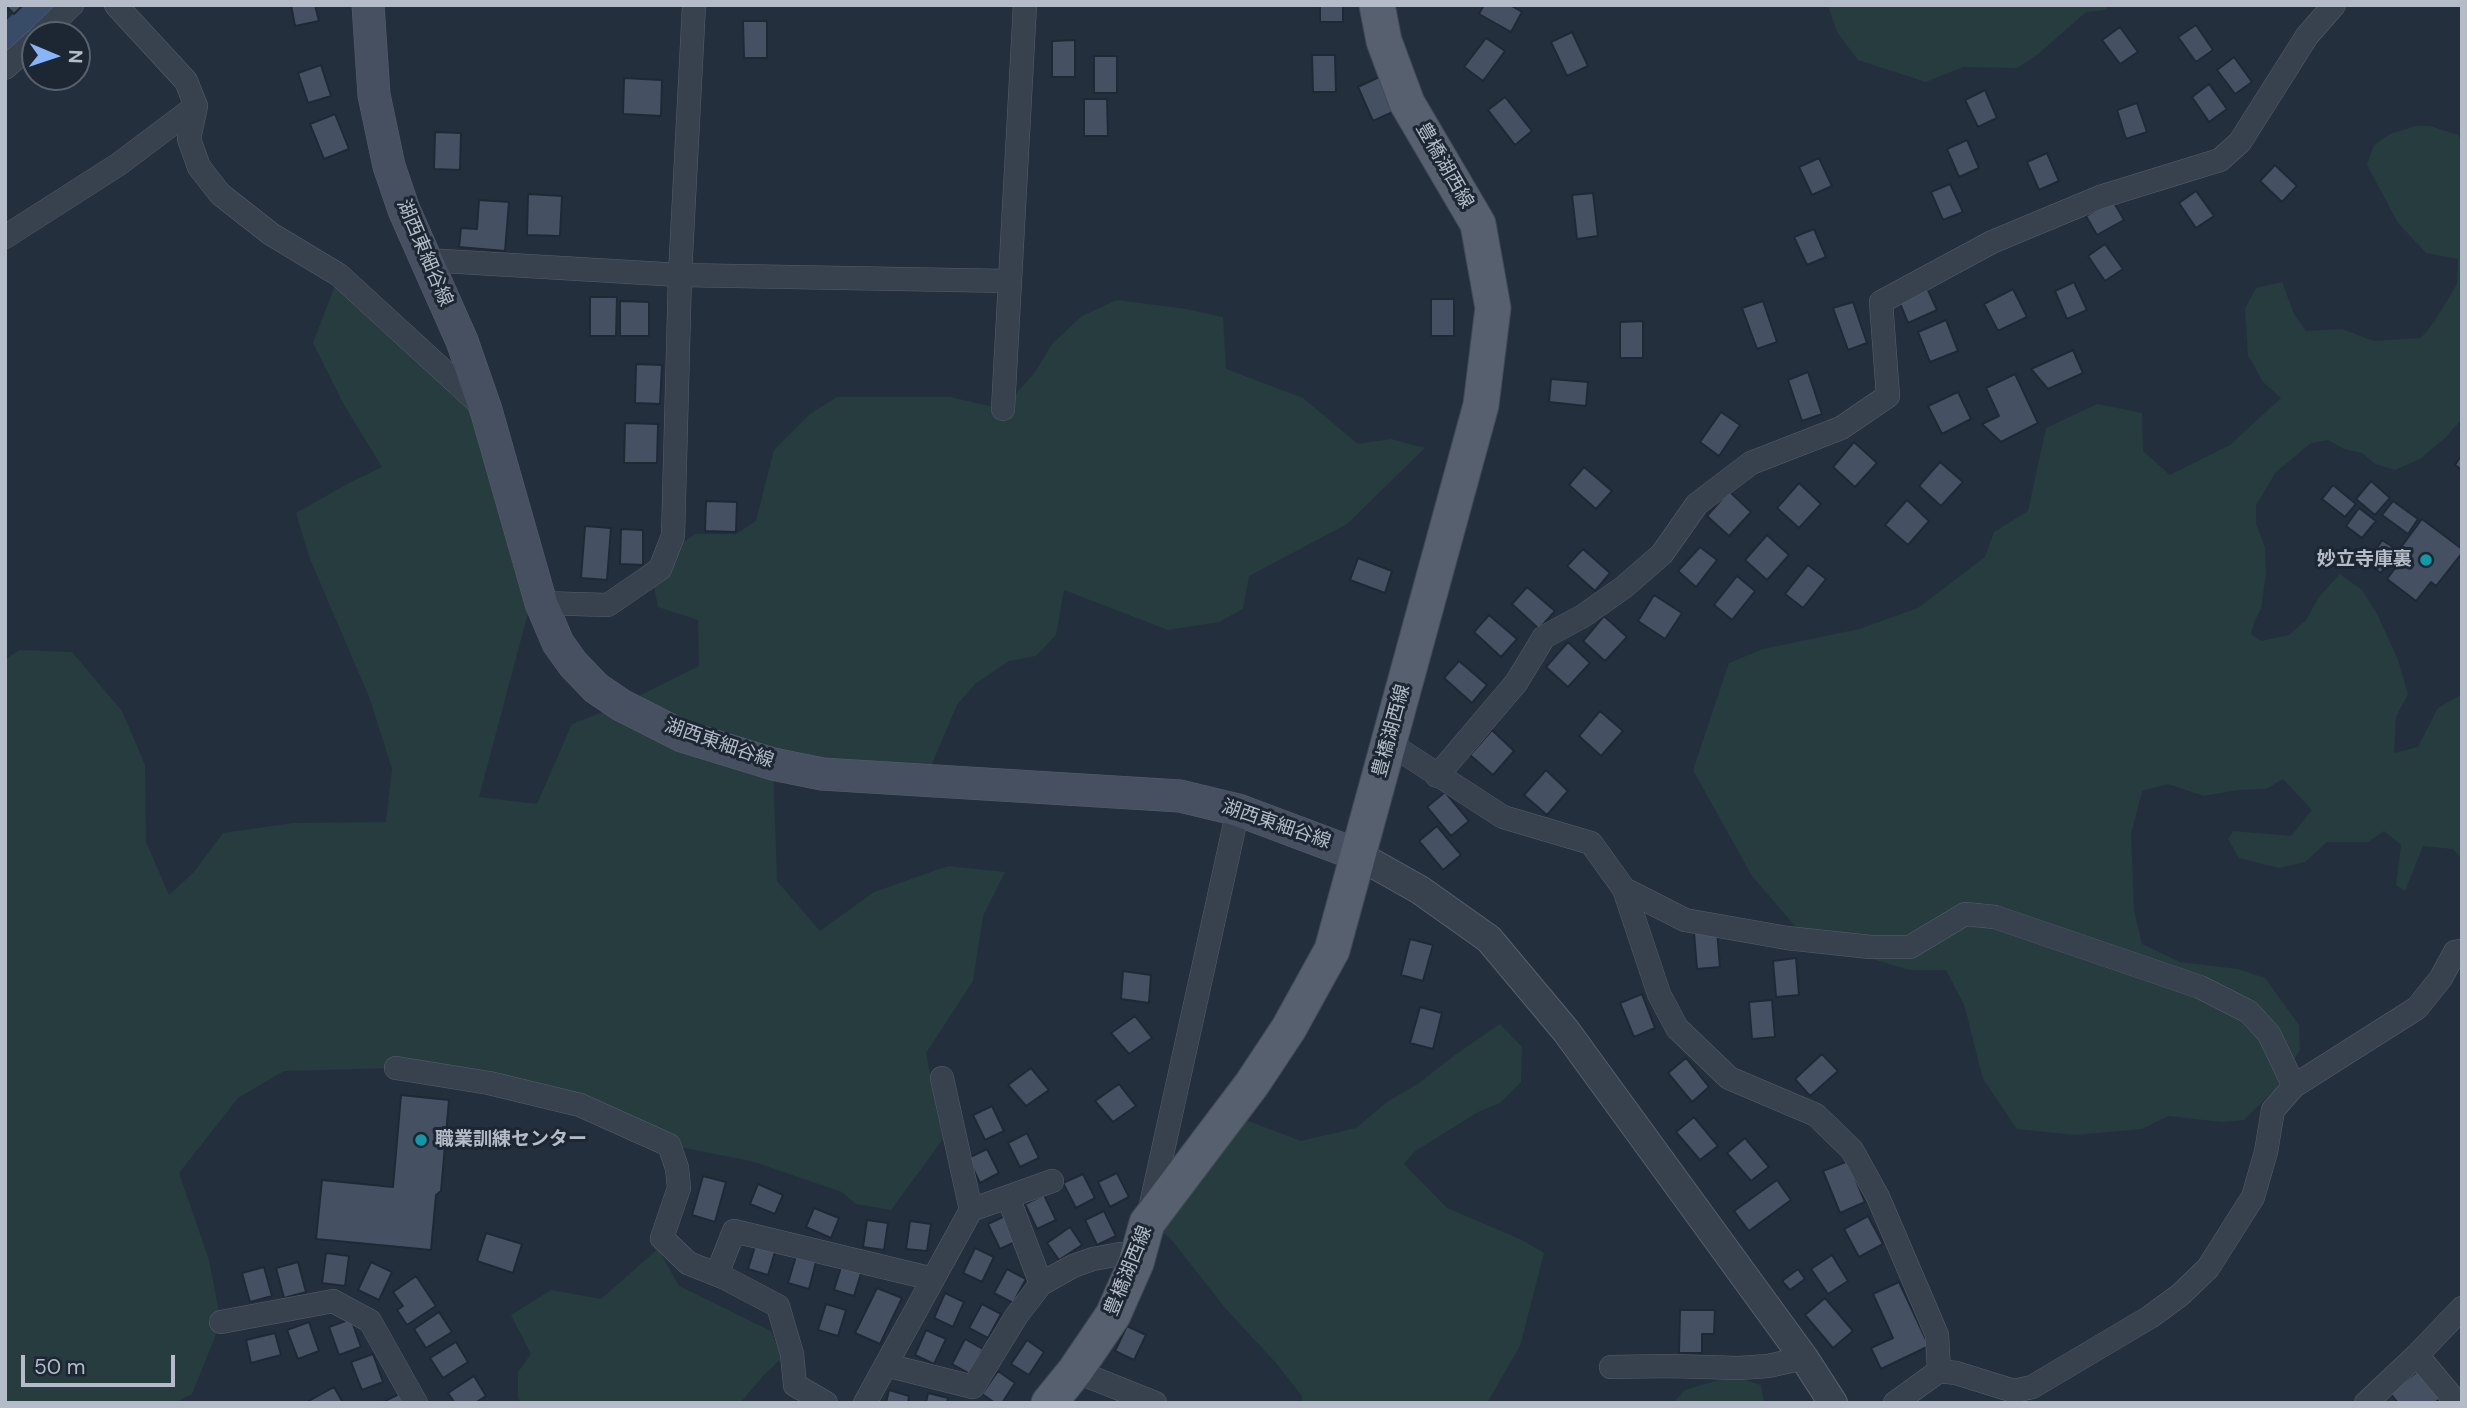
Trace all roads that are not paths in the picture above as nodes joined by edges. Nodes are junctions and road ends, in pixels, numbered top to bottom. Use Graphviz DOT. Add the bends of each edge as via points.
graph roads {
  1 [pos="72,5"];
  2 [pos="116,5"];
  3 [pos="368,5"];
  4 [pos="694,5"];
  5 [pos="1025,5"];
  6 [pos="1377,5"];
  7 [pos="2334,5"];
  8 [pos="55,21"];
  9 [pos="21,53"];
  10 [pos="5,68"];
  11 [pos="197,106"];
  12 [pos="5,237"];
  13 [pos="426,260"];
  14 [pos="680,275"];
  15 [pos="1009,281"];
  16 [pos="1003,409"];
  17 [pos="486,410"];
  18 [pos="541,603"];
  19 [pos="1390,743"];
  20 [pos="1437,776"];
  21 [pos="1238,810"];
  22 [pos="1358,855"];
  23 [pos="1624,889"];
  24 [pos="2462,951"];
  25 [pos="396,1068"];
  26 [pos="942,1078"];
  27 [pos="2294,1086"];
  28 [pos="1052,1181"];
  29 [pos="1007,1197"];
  30 [pos="971,1210"];
  31 [pos="1143,1238"];
  32 [pos="717,1274"];
  33 [pos="933,1279"];
  34 [pos="1041,1284"];
  35 [pos="2462,1308"];
  36 [pos="221,1322"];
  37 [pos="2417,1355"];
  38 [pos="1804,1357"];
  39 [pos="886,1365"];
  40 [pos="1611,1367"];
  41 [pos="1075,1371"];
  42 [pos="1939,1371"];
  43 [pos="416,1403"];
  44 [pos="826,1403"];
  45 [pos="865,1403"];
  46 [pos="1049,1403"];
  47 [pos="1155,1403"];
  48 [pos="1833,1403"];
  49 [pos="1895,1403"];
  50 [pos="2366,1403"];
  51 [pos="2457,1403"];
  1 -- 8 [label="street"];
  2 -- 11 [label="street" via="186,81"];
  3 -- 13 [label="main road, 湖西東細谷線" via="374,95 389,166"];
  4 -- 14 [label="street"];
  5 -- 15 [label="street"];
  6 -- 19 [label="main road, 豊橋湖西線" via="1384,41 1407,103 1478,224 1493,308 1481,405"];
  7 -- 20 [label="street" via="2307,36 2239,142 2220,160 2100,197 1992,242 1881,302 1888,396 1841,428 1751,463 1696,504 1653,562 1583,616 1544,637 1516,683"];
  9 -- 10 [label="street"];
  11 -- 12 [label="street" via="119,164"];
  11 -- 17 [label="street" via="189,139 200,167 220,194 271,234 339,275"];
  13 -- 14 [label="street"];
  13 -- 17 [label="main road, 湖西東細谷線" via="463,341"];
  14 -- 15 [label="street"];
  14 -- 18 [label="street" via="673,536 660,569 608,605"];
  15 -- 16 [label="street"];
  17 -- 18 [label="main road, 湖西東細谷線"];
  18 -- 21 [label="main road, 湖西東細谷線" via="558,643 596,688 682,736 773,764 822,774 1180,796"];
  19 -- 20 [label="street"];
  19 -- 22 [label="main road, 豊橋湖西線"];
  20 -- 23 [label="street" via="1503,817 1591,843"];
  21 -- 22 [label="main road, 湖西東細谷線"];
  21 -- 31 [label="street"];
  22 -- 31 [label="main road, 豊橋湖西線" via="1332,950 1289,1028"];
  22 -- 38 [label="street" via="1420,890 1489,939 1566,1031"];
  23 -- 27 [label="street" via="1685,920 1870,947 1910,947 1965,914 1995,917 2200,987 2249,1012 2269,1034"];
  23 -- 42 [label="street" via="1659,994 1677,1028 1729,1078 1816,1115 1852,1150 1878,1197 1937,1335"];
  24 -- 27 [label="street" via="2455,951 2417,1008"];
  25 -- 32 [label="street" via="489,1083 580,1105 669,1145 679,1188 662,1238 688,1263"];
  26 -- 30 [label="street"];
  27 -- 42 [label="street" via="2273,1110 2253,1197 2208,1268 2180,1294 2150,1317 2032,1387 2014,1391"];
  28 -- 29 [label="street"];
  29 -- 30 [label="street"];
  29 -- 34 [label="street"];
  30 -- 33 [label="street"];
  31 -- 34 [label="street"];
  31 -- 41 [label="main road, 豊橋湖西線" via="1113,1315"];
  32 -- 33 [label="street" via="734,1231"];
  32 -- 44 [label="street" via="778,1306 792,1354 795,1385"];
  33 -- 39 [label="street"];
  34 -- 39 [label="street" via="973,1387"];
  35 -- 37 [label="street"];
  36 -- 43 [label="street" via="333,1301 370,1321"];
  37 -- 50 [label="street"];
  37 -- 51 [label="street"];
  38 -- 40 [label="street" via="1739,1368"];
  38 -- 48 [label="street"];
  39 -- 45 [label="street"];
  41 -- 46 [label="main road, 豊橋湖西線"];
  41 -- 47 [label="street"];
  42 -- 49 [label="street"];
}
